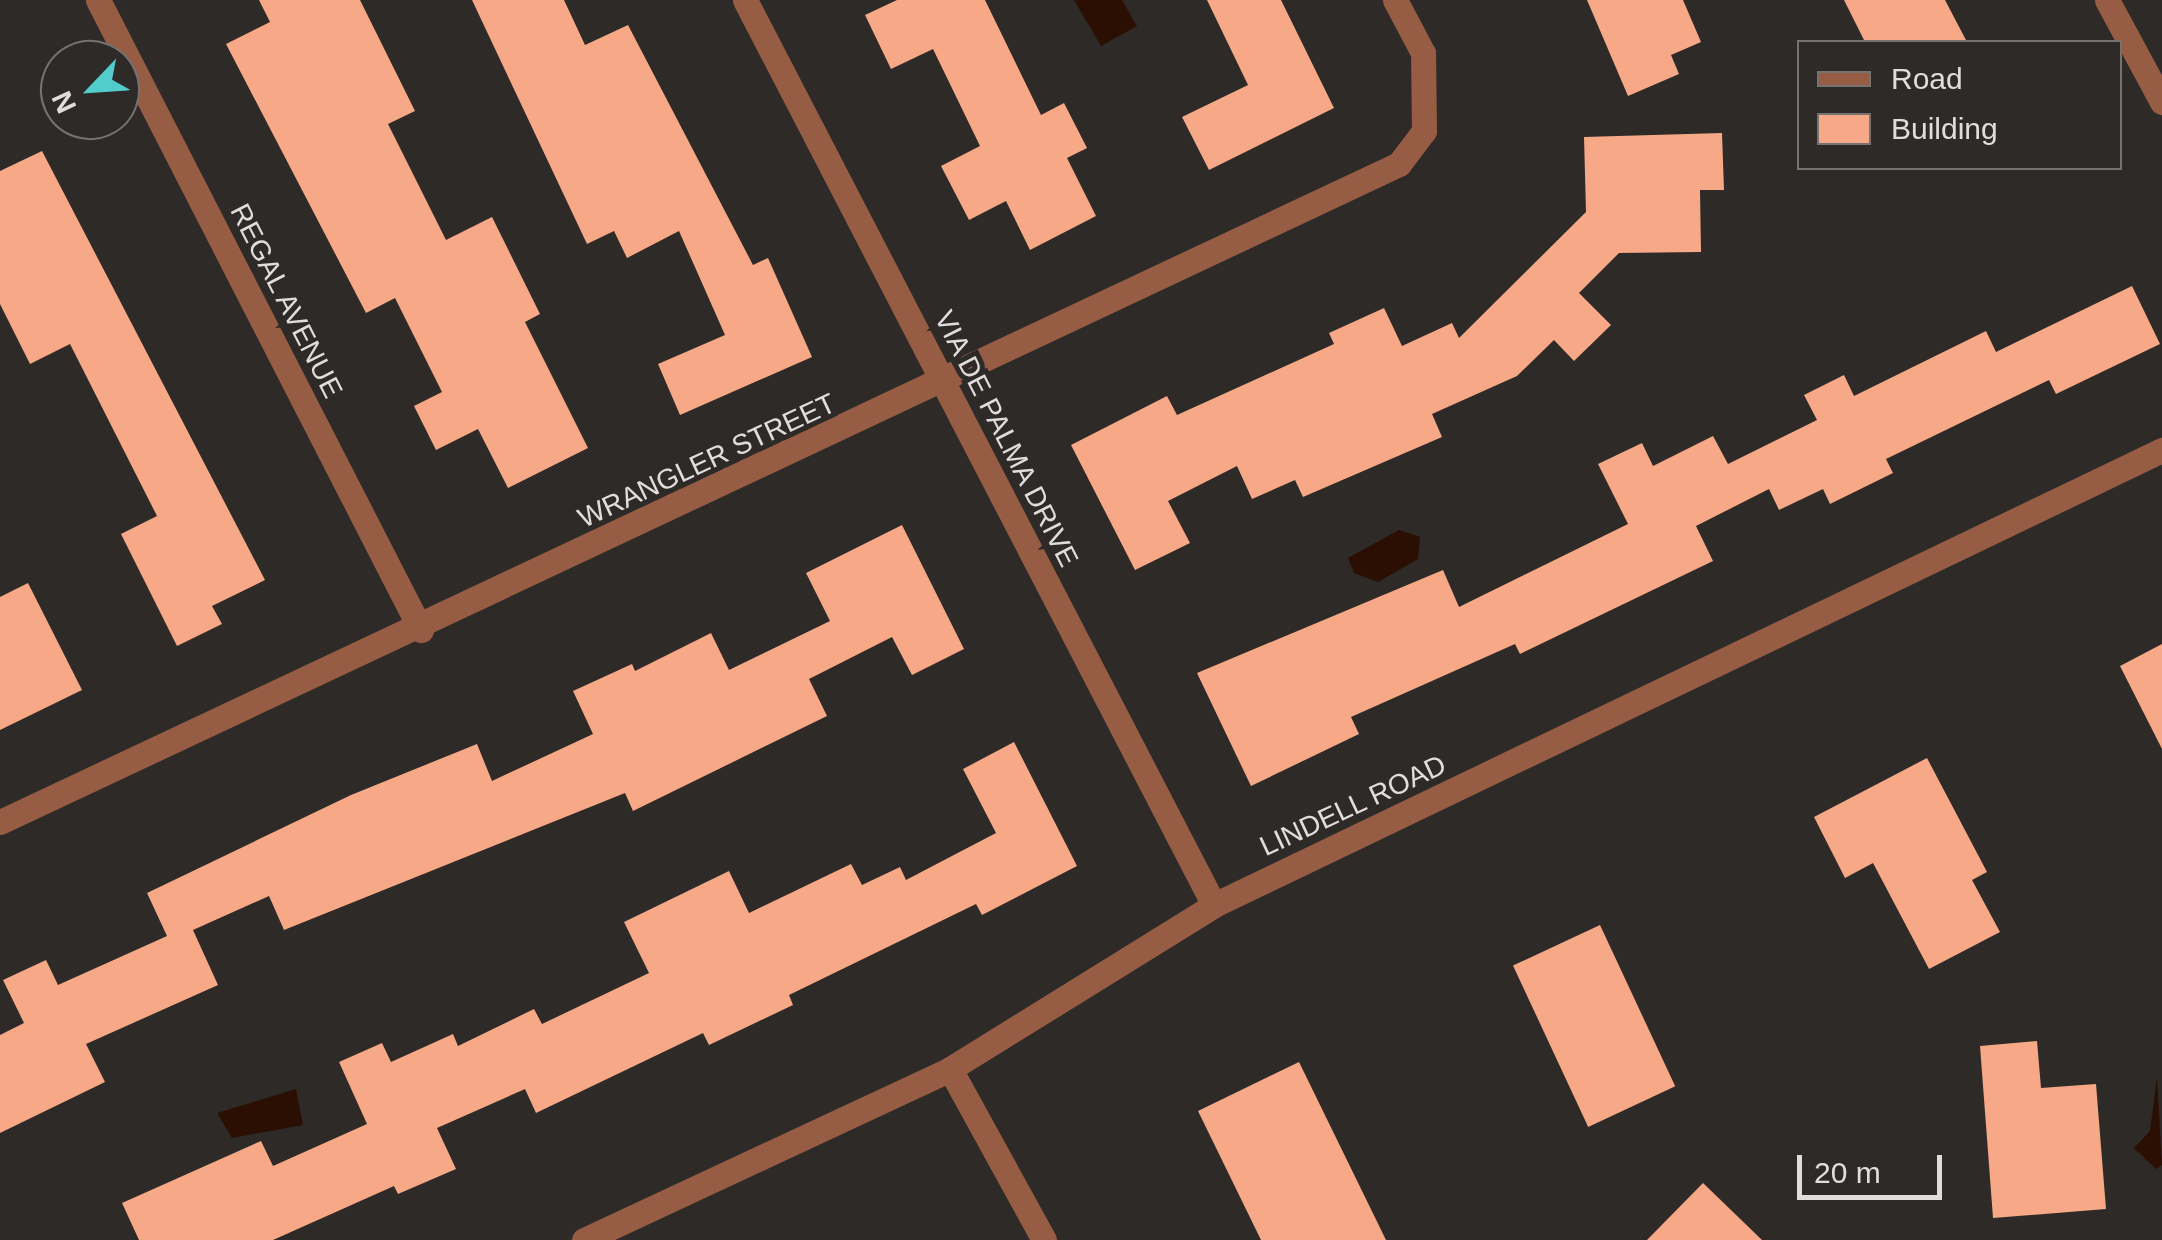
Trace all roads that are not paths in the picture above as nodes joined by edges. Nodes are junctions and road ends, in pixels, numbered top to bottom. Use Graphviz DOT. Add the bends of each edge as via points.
graph roads {
  1 [pos="98,0"];
  2 [pos="745,0"];
  3 [pos="1395,0"];
  4 [pos="2108,0"];
  5 [pos="2162,102"];
  6 [pos="944,383"];
  7 [pos="2162,450"];
  8 [pos="421,630"];
  9 [pos="0,822"];
  10 [pos="1214,905"];
  11 [pos="950,1068"];
  12 [pos="584,1240"];
  13 [pos="1044,1240"];
  1 -- 8 [label="street, REGAL AVENUE"];
  2 -- 6 [label="street, VIA DE PALMA DRIVE"];
  3 -- 6 [label="street, WRANGLER STREET" via="1423,54 1424,131 1400,164"];
  4 -- 5 [label="street"];
  6 -- 8 [label="street, WRANGLER STREET"];
  6 -- 10 [label="street, VIA DE PALMA DRIVE"];
  7 -- 10 [label="street, LINDELL ROAD"];
  8 -- 9 [label="street, WRANGLER STREET"];
  10 -- 11 [label="street, LINDELL ROAD"];
  11 -- 12 [label="street, LINDELL ROAD"];
  11 -- 13 [label="street"];
}
